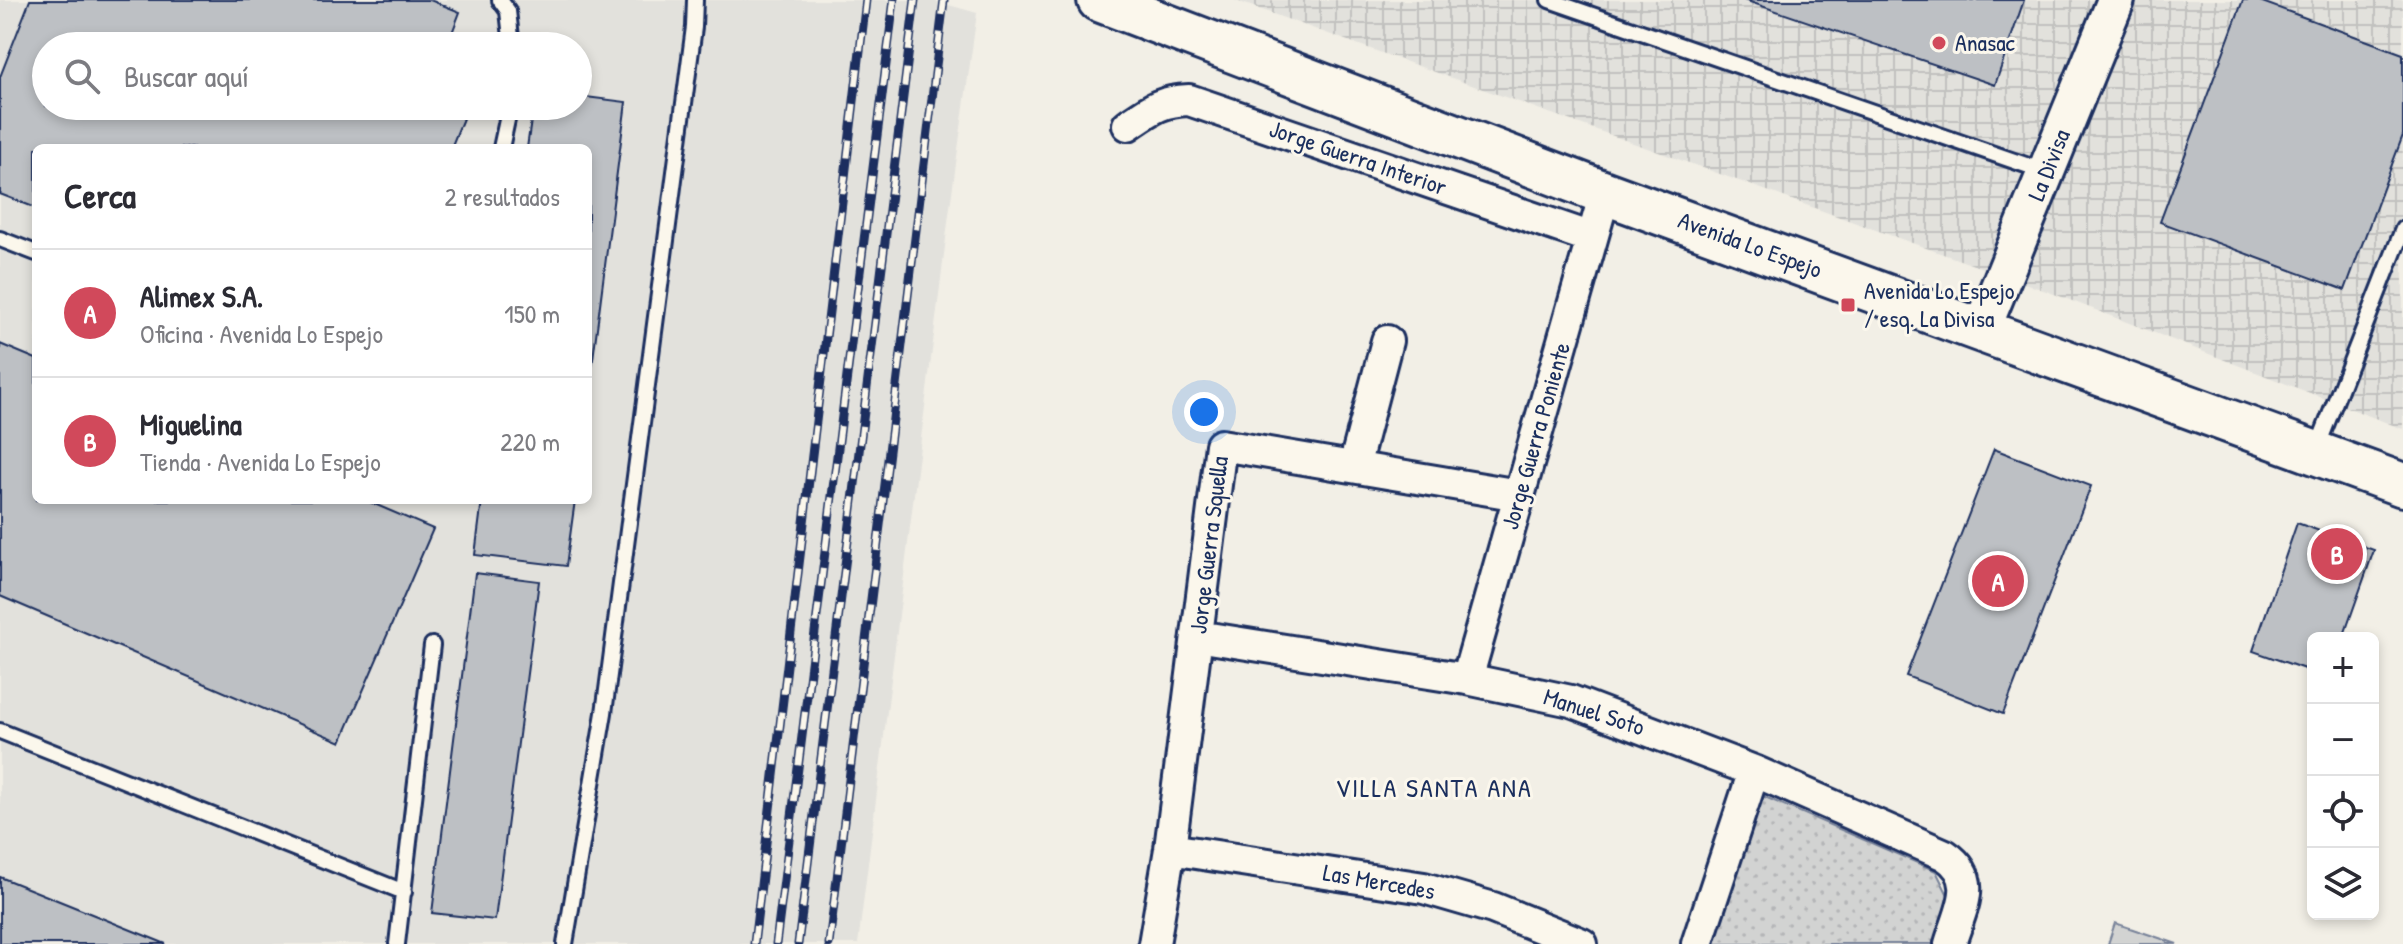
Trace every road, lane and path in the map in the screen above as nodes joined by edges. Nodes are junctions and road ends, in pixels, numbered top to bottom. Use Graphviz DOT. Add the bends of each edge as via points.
graph roads {
  1 [pos="500,0"];
  2 [pos="695,0"];
  3 [pos="1099,0"];
  4 [pos="1549,0"];
  5 [pos="2116,0"];
  6 [pos="510,32"];
  7 [pos="507,120"];
  8 [pos="1128,125"];
  9 [pos="502,144"];
  10 [pos="2046,173"];
  11 [pos="1605,193"];
  12 [pos="2403,229"];
  13 [pos="1592,238"];
  14 [pos="0,239"];
  15 [pos="32,251"];
  16 [pos="1982,329"];
  17 [pos="1387,341"];
  18 [pos="2316,452"];
  19 [pos="1354,467"];
  20 [pos="2403,485"];
  21 [pos="1519,495"];
  22 [pos="1197,636"];
  23 [pos="432,645"];
  24 [pos="1467,679"];
  25 [pos="0,731"];
  26 [pos="1754,771"];
  27 [pos="1170,849"];
  28 [pos="404,892"];
  29 [pos="397,944"];
  30 [pos="565,944"];
  31 [pos="1154,944"];
  32 [pos="1582,944"];
  33 [pos="1697,944"];
  34 [pos="1950,944"];
  1 -- 6 [label="lane" via="508,11"];
  2 -- 30 [label="lane" via="604,713"];
  3 -- 11 [label="main road, Avenida Lo Espejo"];
  4 -- 10 [label="lane"];
  5 -- 10 [label="street, La Divisa"];
  7 -- 9 [label="lane"];
  8 -- 13 [label="street, Jorge Guerra Interior" via="1156,105 1189,100"];
  10 -- 16 [label="street, La Divisa"];
  11 -- 13 [label="street, Jorge Guerra Poniente"];
  11 -- 16 [label="main road, Avenida Lo Espejo"];
  12 -- 18 [label="lane"];
  13 -- 21 [label="street, Jorge Guerra Poniente"];
  14 -- 15 [label="lane"];
  16 -- 18 [label="main road, Avenida Lo Espejo"];
  17 -- 19 [label="street"];
  18 -- 20 [label="main road, Avenida Lo Espejo"];
  19 -- 21 [label="street, Jorge Guerra Squella"];
  19 -- 22 [label="street, Jorge Guerra Squella" via="1221,445"];
  21 -- 24 [label="street, Jorge Guerra Poniente"];
  22 -- 24 [label="street, Manuel Soto"];
  22 -- 27 [label="street, Jorge Guerra Squella"];
  23 -- 28 [label="lane"];
  24 -- 26 [label="street, Manuel Soto" via="1583,705"];
  25 -- 28 [label="lane"];
  26 -- 33 [label="street"];
  26 -- 34 [label="street, Manuel Soto" via="1955,862 1966,891"];
  27 -- 31 [label="street, Jorge Guerra Squella"];
  27 -- 32 [label="street, Las Mercedes" via="1424,888 1493,908"];
  28 -- 29 [label="lane"];
}
